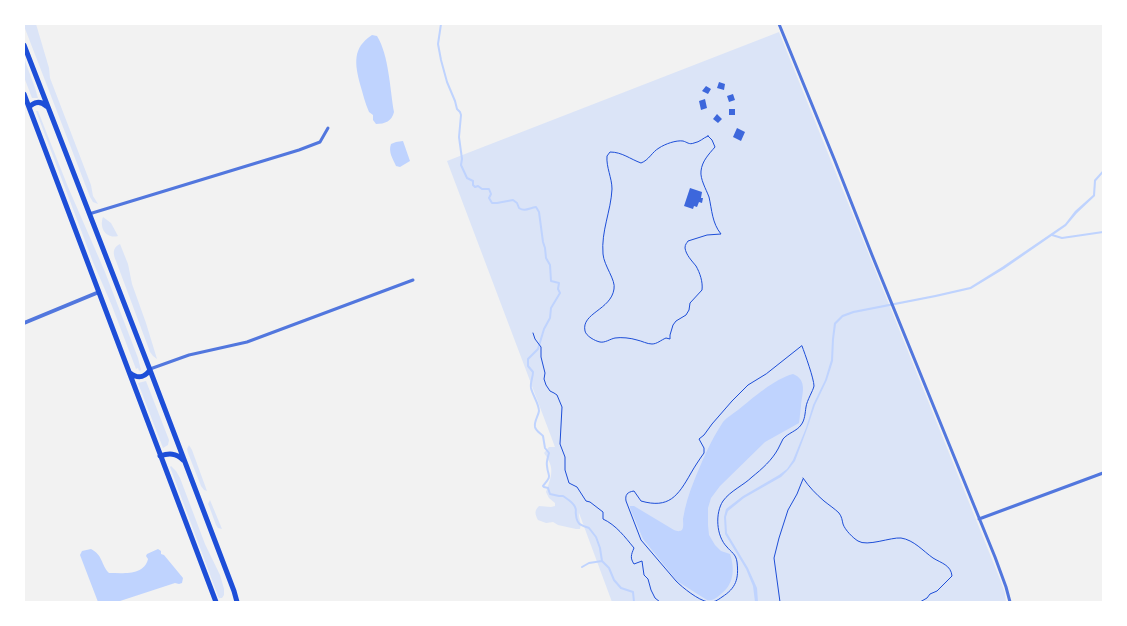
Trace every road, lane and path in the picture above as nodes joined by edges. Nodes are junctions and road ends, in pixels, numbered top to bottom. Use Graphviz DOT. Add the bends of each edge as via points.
graph roads {
  1 [pos="779,24"];
  2 [pos="24,45"];
  3 [pos="24,94"];
  4 [pos="47,106"];
  5 [pos="28,107"];
  6 [pos="328,128"];
  7 [pos="710,200"];
  8 [pos="90,214"];
  9 [pos="413,280"];
  10 [pos="99,292"];
  11 [pos="24,323"];
  12 [pos="534,333"];
  13 [pos="150,370"];
  14 [pos="129,373"];
  15 [pos="160,456"];
  16 [pos="185,462"];
  17 [pos="1103,472"];
  18 [pos="979,519"];
  19 [pos="720,598"];
  20 [pos="216,602"];
  21 [pos="237,602"];
  22 [pos="660,602"];
  23 [pos="722,602"];
  24 [pos="780,602"];
  25 [pos="920,602"];
  26 [pos="1010,602"];
  1 -- 18 [label="street"];
  2 -- 4 [label="main road"];
  3 -- 5 [label="main road"];
  4 -- 5 [label="main road" via="38,102"];
  4 -- 8 [label="main road"];
  5 -- 10 [label="main road"];
  6 -- 8 [label="street" via="320,142 299,150"];
  7 -- 7 [label="path" via="701,175 703,164 716,147 710,137 690,144 673,142 659,148 641,163 620,153 608,153 612,188 603,254 615,288 609,302 588,319 587,335 601,342 616,338 651,344 670,339 672,325 686,315 690,302 702,290 698,270 685,248 686,242 721,234 712,217"];
  8 -- 13 [label="main road"];
  9 -- 13 [label="street" via="247,342 189,355"];
  10 -- 11 [label="street"];
  10 -- 14 [label="main road"];
  12 -- 22 [label="path" via="541,347 546,386 557,395 562,407 560,444 569,483 577,487 586,501 603,512 603,519 625,536 634,548 631,560 634,564 642,561 644,575"];
  13 -- 14 [label="main road" via="141,377"];
  13 -- 16 [label="main road"];
  14 -- 15 [label="main road"];
  15 -- 16 [label="main road" via="177,455"];
  15 -- 20 [label="main road"];
  16 -- 21 [label="main road"];
  17 -- 18 [label="street"];
  18 -- 26 [label="street"];
  19 -- 19 [label="path" via="733,588 738,565 734,553 721,538 718,514 728,495 767,463 785,437 802,424 814,386 802,346 748,385 699,439 704,453 672,499 655,504 641,501 634,491 626,496 641,540 676,581 707,602"];
  19 -- 23 [label="path"];
  24 -- 25 [label="path" via="774,558 788,510 803,478 840,514 843,525 858,541 882,542 902,538 949,567 952,576"];
}
